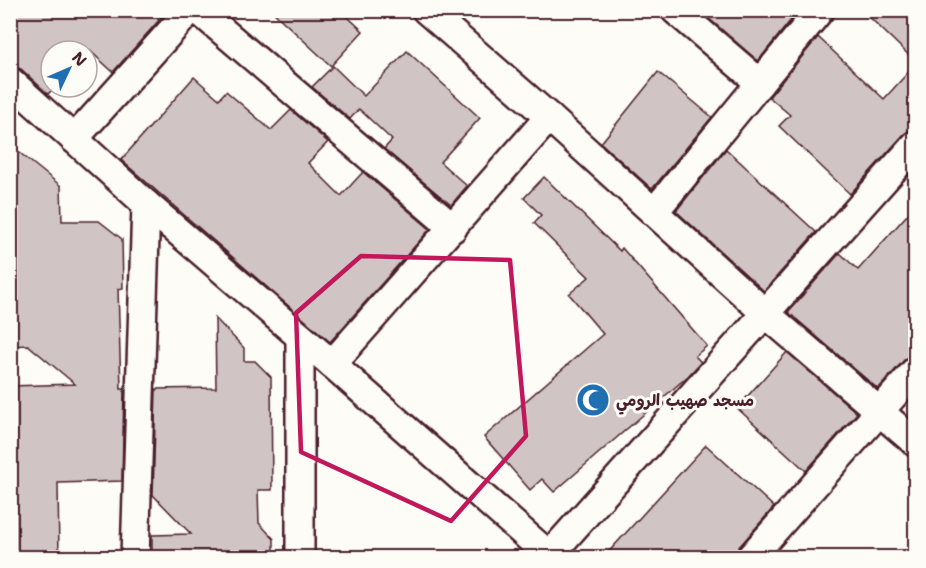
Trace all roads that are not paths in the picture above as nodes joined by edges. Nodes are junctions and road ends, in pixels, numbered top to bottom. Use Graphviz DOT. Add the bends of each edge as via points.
graph roads {
  1 [pos="190,10"];
  2 [pos="198,10"];
  3 [pos="426,10"];
  4 [pos="675,10"];
  5 [pos="820,10"];
  6 [pos="10,81"];
  7 [pos="760,83"];
  8 [pos="549,117"];
  9 [pos="74,139"];
  10 [pos="915,144"];
  11 [pos="146,204"];
  12 [pos="654,212"];
  13 [pos="453,228"];
  14 [pos="765,313"];
  15 [pos="300,337"];
  16 [pos="332,364"];
  17 [pos="915,370"];
  18 [pos="878,410"];
  19 [pos="915,443"];
  20 [pos="550,557"];
  21 [pos="135,558"];
  22 [pos="300,558"];
  23 [pos="750,558"];
  1 -- 9 [label="street"];
  2 -- 13 [label="street"];
  3 -- 8 [label="street"];
  4 -- 7 [label="street"];
  5 -- 7 [label="street"];
  6 -- 9 [label="street"];
  7 -- 12 [label="street"];
  8 -- 12 [label="street"];
  8 -- 13 [label="street"];
  9 -- 11 [label="street"];
  10 -- 14 [label="street"];
  11 -- 15 [label="street"];
  11 -- 21 [label="street"];
  12 -- 14 [label="street"];
  13 -- 16 [label="street"];
  14 -- 18 [label="street"];
  14 -- 20 [label="street"];
  15 -- 16 [label="street"];
  15 -- 22 [label="street"];
  16 -- 20 [label="street"];
  17 -- 18 [label="street"];
  18 -- 19 [label="street"];
  18 -- 23 [label="street"];
}
